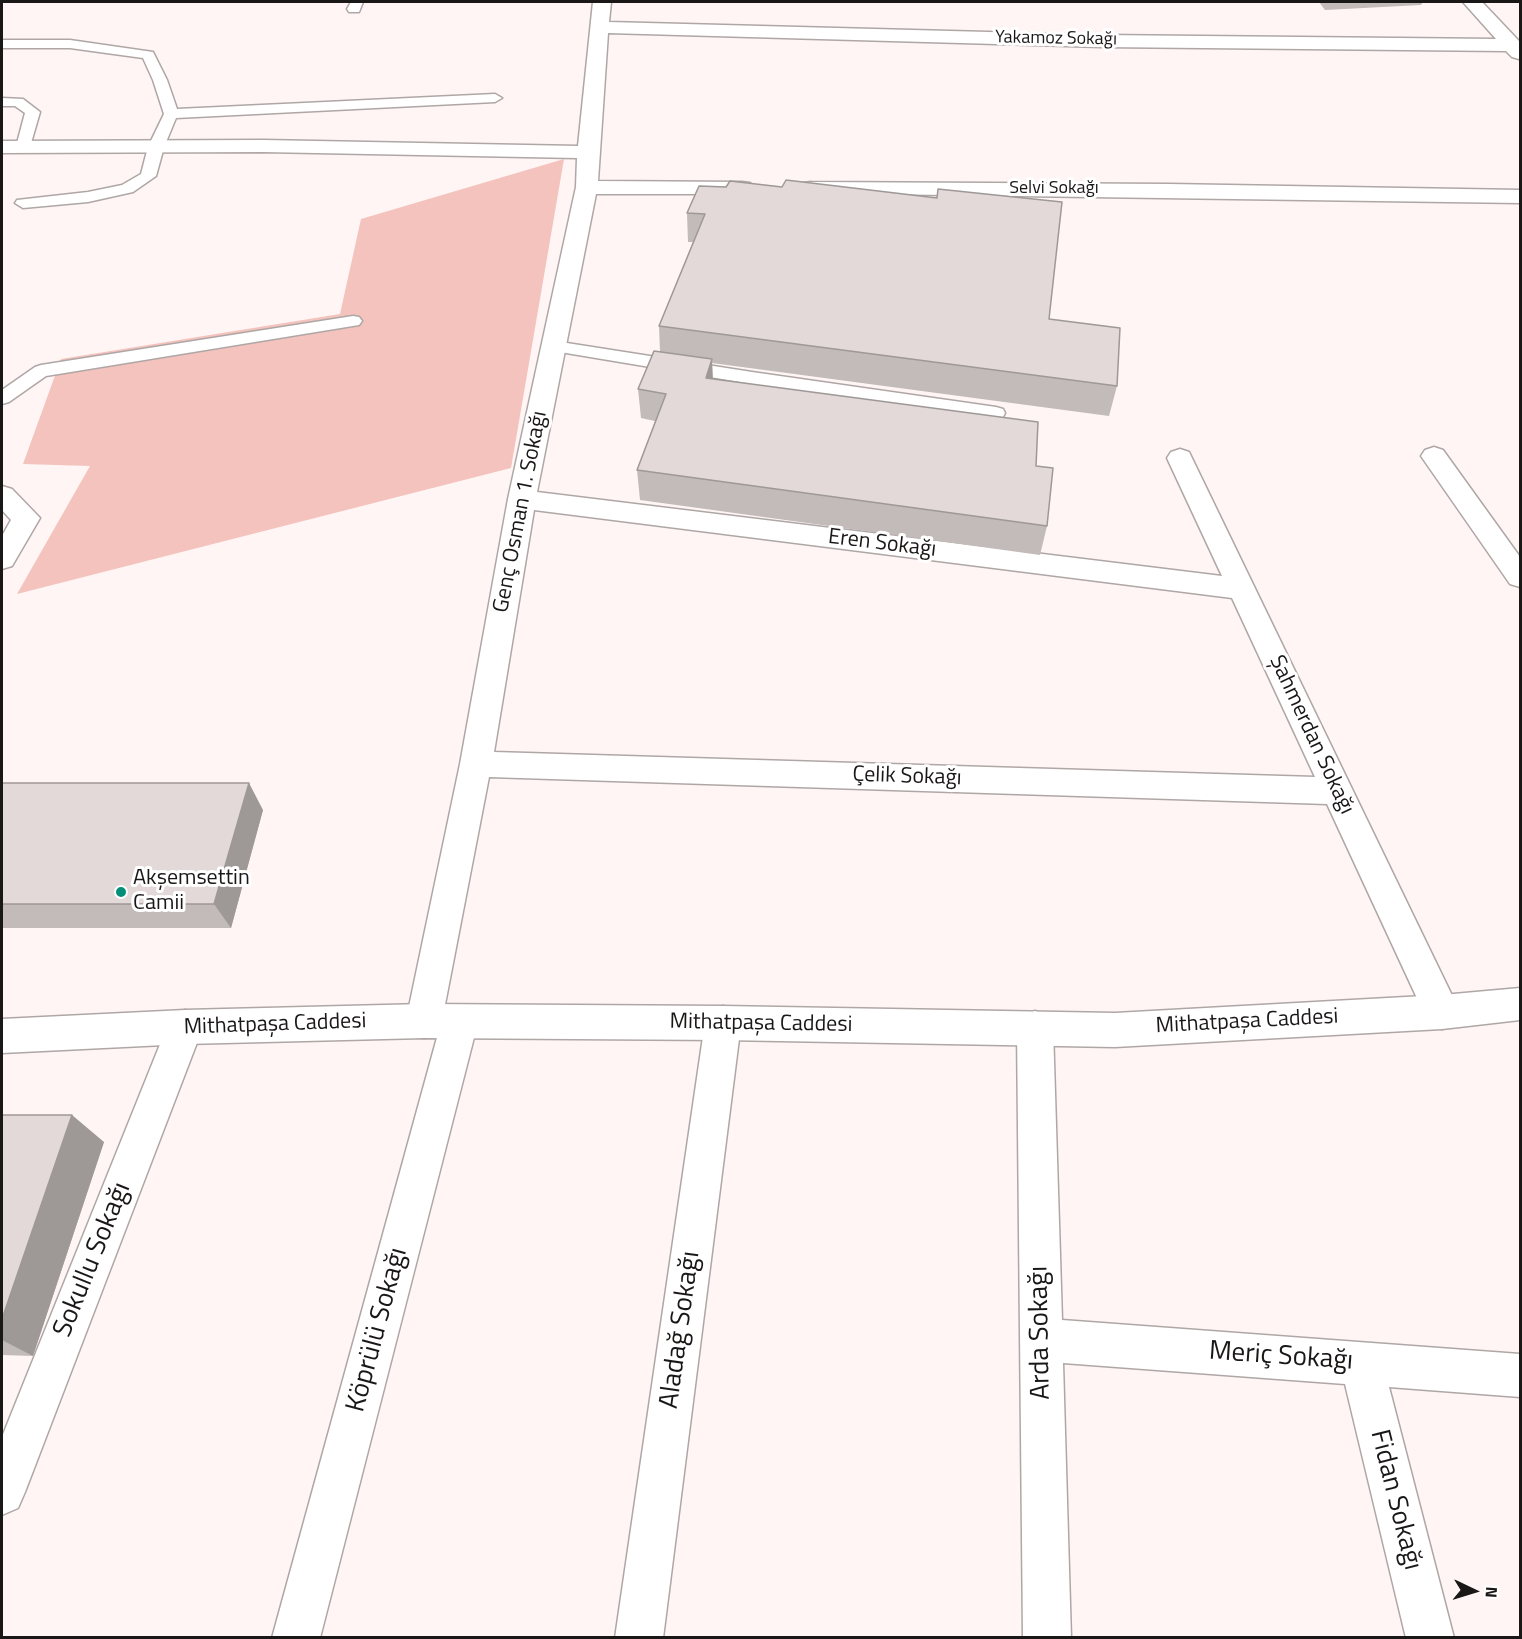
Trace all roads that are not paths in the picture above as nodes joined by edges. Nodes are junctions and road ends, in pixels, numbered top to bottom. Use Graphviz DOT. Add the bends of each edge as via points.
graph roads {
  1 [pos="602,2"];
  2 [pos="1472,2"];
  3 [pos="600,27"];
  4 [pos="2,44"];
  5 [pos="1516,50"];
  6 [pos="495,98"];
  7 [pos="2,102"];
  8 [pos="171,114"];
  9 [pos="2,147"];
  10 [pos="24,147"];
  11 [pos="156,147"];
  12 [pos="588,152"];
  13 [pos="587,187"];
  14 [pos="765,188"];
  15 [pos="789,188"];
  16 [pos="1521,197"];
  17 [pos="23,203"];
  18 [pos="353,321"];
  19 [pos="554,346"];
  20 [pos="2,398"];
  21 [pos="996,413"];
  22 [pos="1434,456"];
  23 [pos="1180,458"];
  24 [pos="2,495"];
  25 [pos="522,499"];
  26 [pos="2,559"];
  27 [pos="1521,577"];
  28 [pos="1242,589"];
  29 [pos="476,764"];
  30 [pos="1337,791"];
  31 [pos="1520,1006"];
  32 [pos="1442,1012"];
  33 [pos="442,1022"];
  34 [pos="723,1023"];
  35 [pos="185,1027"];
  36 [pos="1035,1028"];
  37 [pos="2,1036"];
  38 [pos="1041,1340"];
  39 [pos="1361,1363"];
  40 [pos="1521,1375"];
  41 [pos="2,1492"];
  42 [pos="296,1638"];
  43 [pos="639,1638"];
  44 [pos="1047,1638"];
  45 [pos="1430,1638"];
  1 -- 3 [label="street, Genç Osman 1. Sokağı"];
  2 -- 5 [label="street, Yakamoz Sokağı"];
  3 -- 5 [label="street, Yakamoz Sokağı"];
  3 -- 12 [label="street, Genç Osman 1. Sokağı"];
  4 -- 8 [label="lane" via="70,44 148,55"];
  6 -- 8 [label="lane"];
  7 -- 10 [label="lane" via="18,102 33,112"];
  8 -- 11 [label="lane"];
  9 -- 10 [label="street"];
  10 -- 11 [label="street"];
  11 -- 12 [label="street"];
  11 -- 17 [label="lane" via="148,176 127,189"];
  12 -- 13 [label="street, Genç Osman 1. Sokağı"];
  13 -- 14 [label="street"];
  13 -- 19 [label="street, Genç Osman 1. Sokağı"];
  15 -- 16 [label="street, Selvi Sokağı" via="1170,189"];
  18 -- 20 [label="lane" via="41,371"];
  19 -- 21 [label="lane"];
  19 -- 25 [label="street, Genç Osman 1. Sokağı"];
  22 -- 27 [label="street"];
  23 -- 28 [label="street, Şahmerdan Sokağı"];
  24 -- 26 [label="street" via="26,518"];
  25 -- 28 [label="street, Eren Sokağı"];
  25 -- 29 [label="street, Genç Osman 1. Sokağı"];
  28 -- 30 [label="street, Şahmerdan Sokağı"];
  29 -- 30 [label="street, Çelik Sokağı"];
  29 -- 33 [label="street, Genç Osman 1. Sokağı"];
  30 -- 32 [label="street, Şahmerdan Sokağı"];
  31 -- 32 [label="street, Mithatpaşa Caddesi"];
  32 -- 36 [label="street, Mithatpaşa Caddesi" via="1115,1030"];
  33 -- 34 [label="street, Mithatpaşa Caddesi"];
  33 -- 35 [label="street, Mithatpaşa Caddesi"];
  33 -- 42 [label="street, Köprülü Sokağı"];
  34 -- 36 [label="street, Mithatpaşa Caddesi"];
  34 -- 43 [label="street, Aladağ Sokağı"];
  35 -- 37 [label="street, Mithatpaşa Caddesi"];
  35 -- 41 [label="street, Sokullu Sokağı"];
  36 -- 38 [label="street, Arda Sokağı"];
  38 -- 39 [label="street, Meriç Sokağı"];
  38 -- 44 [label="street, Arda Sokağı"];
  39 -- 40 [label="street, Meriç Sokağı"];
  39 -- 45 [label="street, Fidan Sokağı"];
}
